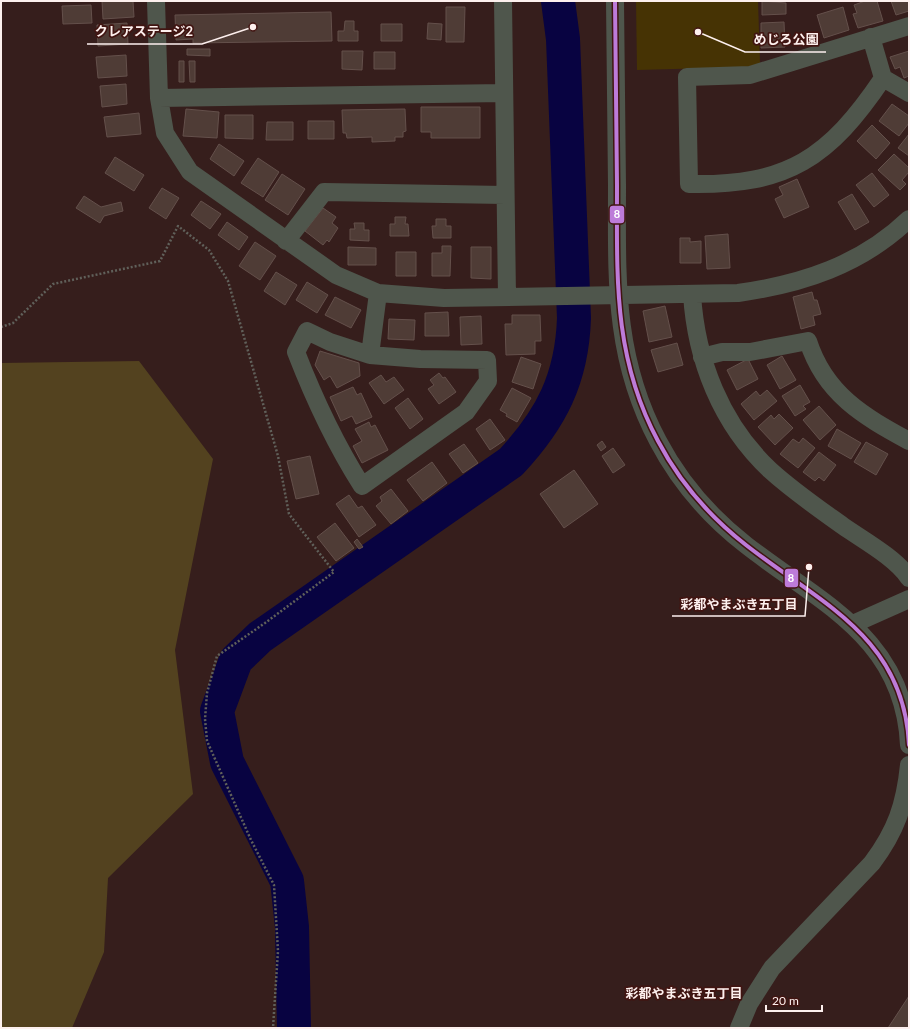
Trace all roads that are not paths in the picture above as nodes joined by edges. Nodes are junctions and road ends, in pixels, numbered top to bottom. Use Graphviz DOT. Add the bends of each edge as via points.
graph roads {
  1 [pos="156,1"];
  2 [pos="503,1"];
  3 [pos="615,1"];
  4 [pos="909,26"];
  5 [pos="871,37"];
  6 [pos="883,78"];
  7 [pos="504,93"];
  8 [pos="909,93"];
  9 [pos="159,98"];
  10 [pos="506,195"];
  11 [pos="909,220"];
  12 [pos="286,241"];
  13 [pos="378,293"];
  14 [pos="692,294"];
  15 [pos="618,296"];
  16 [pos="507,297"];
  17 [pos="370,355"];
  18 [pos="702,357"];
  19 [pos="909,441"];
  20 [pos="909,578"];
  21 [pos="909,599"];
  22 [pos="853,624"];
  23 [pos="909,745"];
  24 [pos="909,765"];
  25 [pos="739,1028"];
  1 -- 9 [label="street"];
  2 -- 7 [label="street"];
  3 -- 15 [label="street"];
  4 -- 5 [label="street"];
  5 -- 6 [label="street"];
  5 -- 6 [label="street" via="750,75 687,77 689,184 750,181 794,167 822,150 835,138 852,121"];
  6 -- 8 [label="street"];
  7 -- 9 [label="street"];
  7 -- 10 [label="street"];
  9 -- 12 [label="street" via="165,133 190,172"];
  10 -- 12 [label="street" via="324,192"];
  10 -- 16 [label="street"];
  11 -- 14 [label="street" via="867,252 816,276 784,286 738,294"];
  12 -- 13 [label="street" via="336,275"];
  13 -- 16 [label="street" via="444,298"];
  13 -- 17 [label="street"];
  14 -- 15 [label="street"];
  14 -- 18 [label="street" via="694,324"];
  15 -- 16 [label="street"];
  15 -- 22 [label="street" via="624,347 635,388 657,439 679,474 705,507 736,537"];
  17 -- 17 [label="street" via="487,360 488,381 466,412 362,486 339,450 313,397 296,352 307,331 330,342"];
  18 -- 19 [label="street" via="722,352 750,352 808,341 812,355 827,380 847,403 867,418"];
  18 -- 20 [label="street" via="713,390 731,421 769,469 804,498 893,562"];
  21 -- 22 [label="street"];
  22 -- 23 [label="street" via="877,650 897,687 908,727"];
  24 -- 25 [label="street" via="902,808 884,847 872,863 772,968 749,1004"];
}
